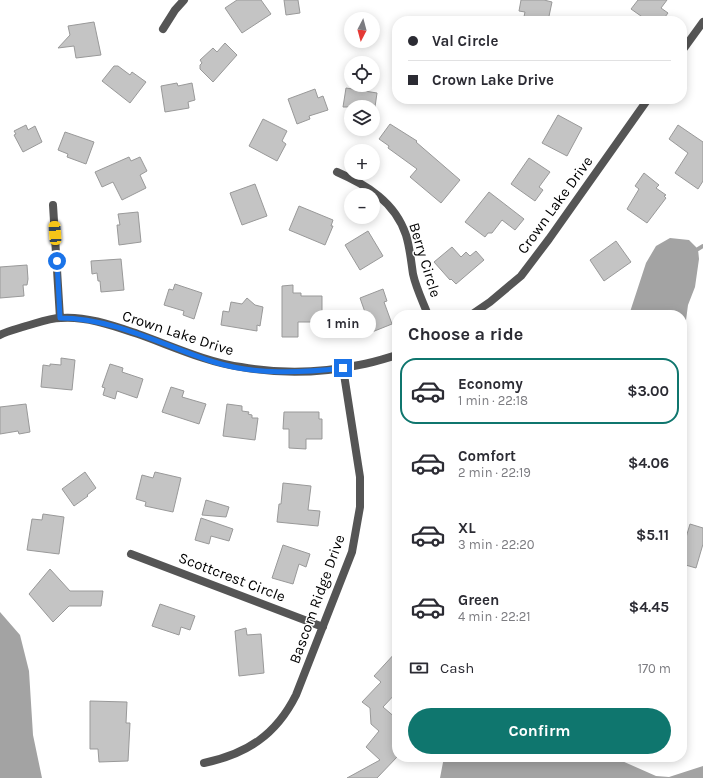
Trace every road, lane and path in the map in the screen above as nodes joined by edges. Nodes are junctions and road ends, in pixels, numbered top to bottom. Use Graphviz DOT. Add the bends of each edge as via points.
graph roads {
  1 [pos="184,0"];
  2 [pos="703,22"];
  3 [pos="163,29"];
  4 [pos="687,44"];
  5 [pos="644,104"];
  6 [pos="337,172"];
  7 [pos="53,205"];
  8 [pos="426,310"];
  9 [pos="478,310"];
  10 [pos="60,318"];
  11 [pos="0,335"];
  12 [pos="392,356"];
  13 [pos="343,368"];
  14 [pos="131,554"];
  15 [pos="322,627"];
  16 [pos="204,764"];
  1 -- 3 [label="street"];
  2 -- 4 [label="street"];
  5 -- 9 [label="street, Crown Lake Drive" via="520,276"];
  6 -- 8 [label="street, Berry Circle" via="371,190 397,217 405,234 413,276"];
  7 -- 10 [label="street"];
  10 -- 11 [label="street, Crown Lake Drive"];
  10 -- 13 [label="street, Crown Lake Drive" via="85,319 106,324 215,362 241,367 292,372"];
  12 -- 13 [label="street, Crown Lake Drive"];
  13 -- 15 [label="street, Bascom Ridge Drive" via="360,477 360,507 352,552"];
  14 -- 15 [label="street, Scottcrest Circle"];
  15 -- 16 [label="street, Bascom Ridge Drive" via="296,695 269,734 254,746 236,755"];
}
